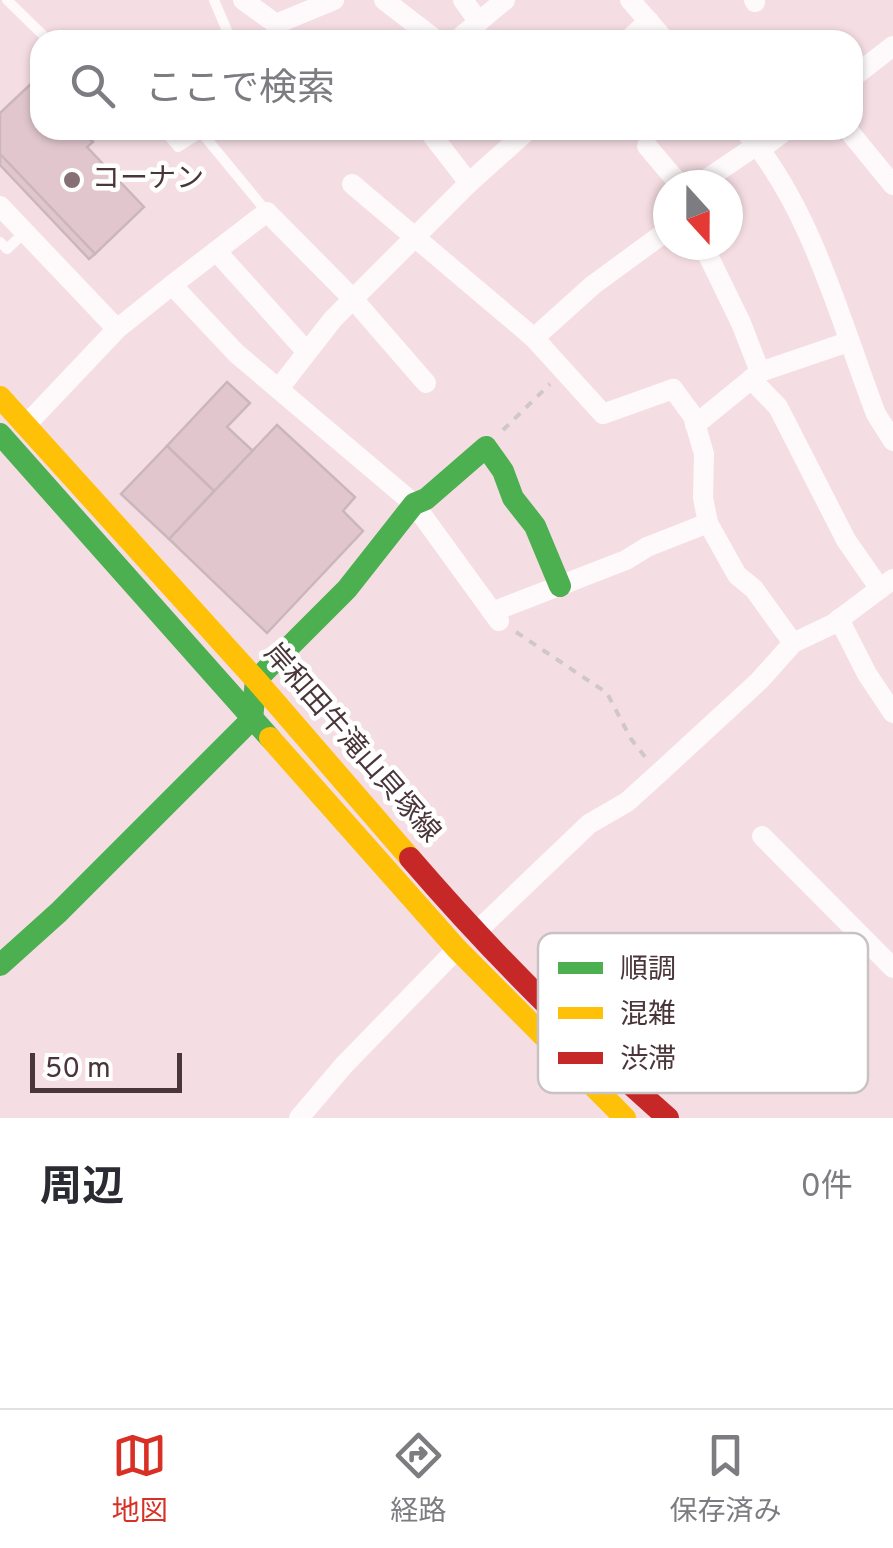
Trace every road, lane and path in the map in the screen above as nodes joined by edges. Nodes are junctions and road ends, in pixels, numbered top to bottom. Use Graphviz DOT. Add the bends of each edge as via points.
graph roads {
  1 [pos="8,0"];
  2 [pos="214,0"];
  3 [pos="243,0"];
  4 [pos="334,0"];
  5 [pos="384,0"];
  6 [pos="462,0"];
  7 [pos="505,0"];
  8 [pos="630,0"];
  9 [pos="648,21"];
  10 [pos="479,22"];
  11 [pos="38,30"];
  12 [pos="227,30"];
  13 [pos="423,30"];
  14 [pos="469,30"];
  15 [pos="639,30"];
  16 [pos="656,30"];
  17 [pos="893,46"];
  18 [pos="863,69"];
  19 [pos="210,140"];
  20 [pos="436,140"];
  21 [pos="517,140"];
  22 [pos="856,140"];
  23 [pos="754,141"];
  24 [pos="647,146"];
  25 [pos="667,170"];
  26 [pos="717,170"];
  27 [pos="469,182"];
  28 [pos="352,184"];
  29 [pos="893,185"];
  30 [pos="0,206"];
  31 [pos="268,212"];
  32 [pos="25,232"];
  33 [pos="418,238"];
  34 [pos="653,241"];
  35 [pos="0,242"];
  36 [pos="218,253"];
  37 [pos="710,260"];
  38 [pos="172,285"];
  39 [pos="354,300"];
  40 [pos="116,328"];
  41 [pos="534,338"];
  42 [pos="848,342"];
  43 [pos="306,352"];
  44 [pos="564,370"];
  45 [pos="756,376"];
  46 [pos="426,383"];
  47 [pos="280,388"];
  48 [pos="0,397"];
  49 [pos="695,425"];
  50 [pos="8,436"];
  51 [pos="893,440"];
  52 [pos="486,446"];
  53 [pos="414,504"];
  54 [pos="708,523"];
  55 [pos="886,584"];
  56 [pos="560,586"];
  57 [pos="496,617"];
  58 [pos="839,619"];
  59 [pos="793,644"];
  60 [pos="256,680"];
  61 [pos="892,712"];
  62 [pos="252,719"];
  63 [pos="658,774"];
  64 [pos="762,836"];
  65 [pos="475,933"];
  66 [pos="858,933"];
  67 [pos="868,943"];
  68 [pos="457,949"];
  69 [pos="0,965"];
  70 [pos="893,968"];
  71 [pos="538,996"];
  72 [pos="538,1030"];
  73 [pos="600,1093"];
  74 [pos="638,1093"];
  75 [pos="300,1118"];
  76 [pos="625,1118"];
  77 [pos="668,1118"];
  1 -- 11 [label="lane"];
  2 -- 12 [label="lane"];
  3 -- 4 [label="street" via="276,24"];
  5 -- 13 [label="street"];
  6 -- 10 [label="street"];
  7 -- 10 [label="street"];
  8 -- 9 [label="street"];
  9 -- 15 [label="street"];
  9 -- 16 [label="street"];
  10 -- 14 [label="street"];
  17 -- 18 [label="street"];
  19 -- 31 [label="lane"];
  20 -- 27 [label="street"];
  21 -- 27 [label="street"];
  22 -- 29 [label="street"];
  23 -- 26 [label="street"];
  23 -- 42 [label="street" via="805,228"];
  24 -- 25 [label="street"];
  27 -- 33 [label="street"];
  28 -- 33 [label="street"];
  30 -- 32 [label="street"];
  31 -- 36 [label="street"];
  31 -- 39 [label="street"];
  32 -- 35 [label="lane" via="7,250"];
  32 -- 40 [label="street"];
  33 -- 39 [label="street"];
  33 -- 41 [label="street"];
  34 -- 41 [label="street"];
  36 -- 38 [label="street"];
  36 -- 43 [label="street"];
  37 -- 45 [label="street" via="741,323"];
  38 -- 40 [label="street"];
  38 -- 47 [label="street" via="236,353"];
  39 -- 43 [label="street"];
  39 -- 46 [label="street"];
  40 -- 50 [label="street"];
  41 -- 44 [label="street"];
  42 -- 45 [label="street"];
  42 -- 51 [label="street"];
  43 -- 47 [label="street"];
  44 -- 49 [label="street" via="603,414 673,388"];
  44 -- 52 [label="path"];
  45 -- 49 [label="street"];
  45 -- 55 [label="street" via="846,540"];
  47 -- 53 [label="street"];
  48 -- 50 [label="main road, 岸和田牛滝山貝塚線"];
  49 -- 54 [label="street" via="704,454"];
  50 -- 60 [label="main road, 岸和田牛滝山貝塚線"];
  50 -- 62 [label="main road, 岸和田牛滝山貝塚線"];
  52 -- 53 [label="main road"];
  52 -- 56 [label="main road" via="535,526"];
  53 -- 57 [label="street"];
  53 -- 60 [label="main road" via="347,589"];
  54 -- 56 [label="street"];
  54 -- 59 [label="street" via="730,564"];
  55 -- 58 [label="street"];
  56 -- 57 [label="street"];
  57 -- 63 [label="path" via="607,693"];
  58 -- 59 [label="street"];
  58 -- 61 [label="street"];
  59 -- 63 [label="street"];
  60 -- 62 [label="main road"];
  60 -- 65 [label="main road, 岸和田牛滝山貝塚線"];
  62 -- 68 [label="main road, 岸和田牛滝山貝塚線"];
  62 -- 69 [label="main road"];
  63 -- 65 [label="street" via="590,824"];
  64 -- 66 [label="street"];
  65 -- 71 [label="main road, 岸和田牛滝山貝塚線"];
  67 -- 70 [label="street"];
  68 -- 72 [label="main road, 岸和田牛滝山貝塚線"];
  68 -- 75 [label="street"];
  73 -- 76 [label="main road, 岸和田牛滝山貝塚線"];
  74 -- 77 [label="main road, 岸和田牛滝山貝塚線"];
}
